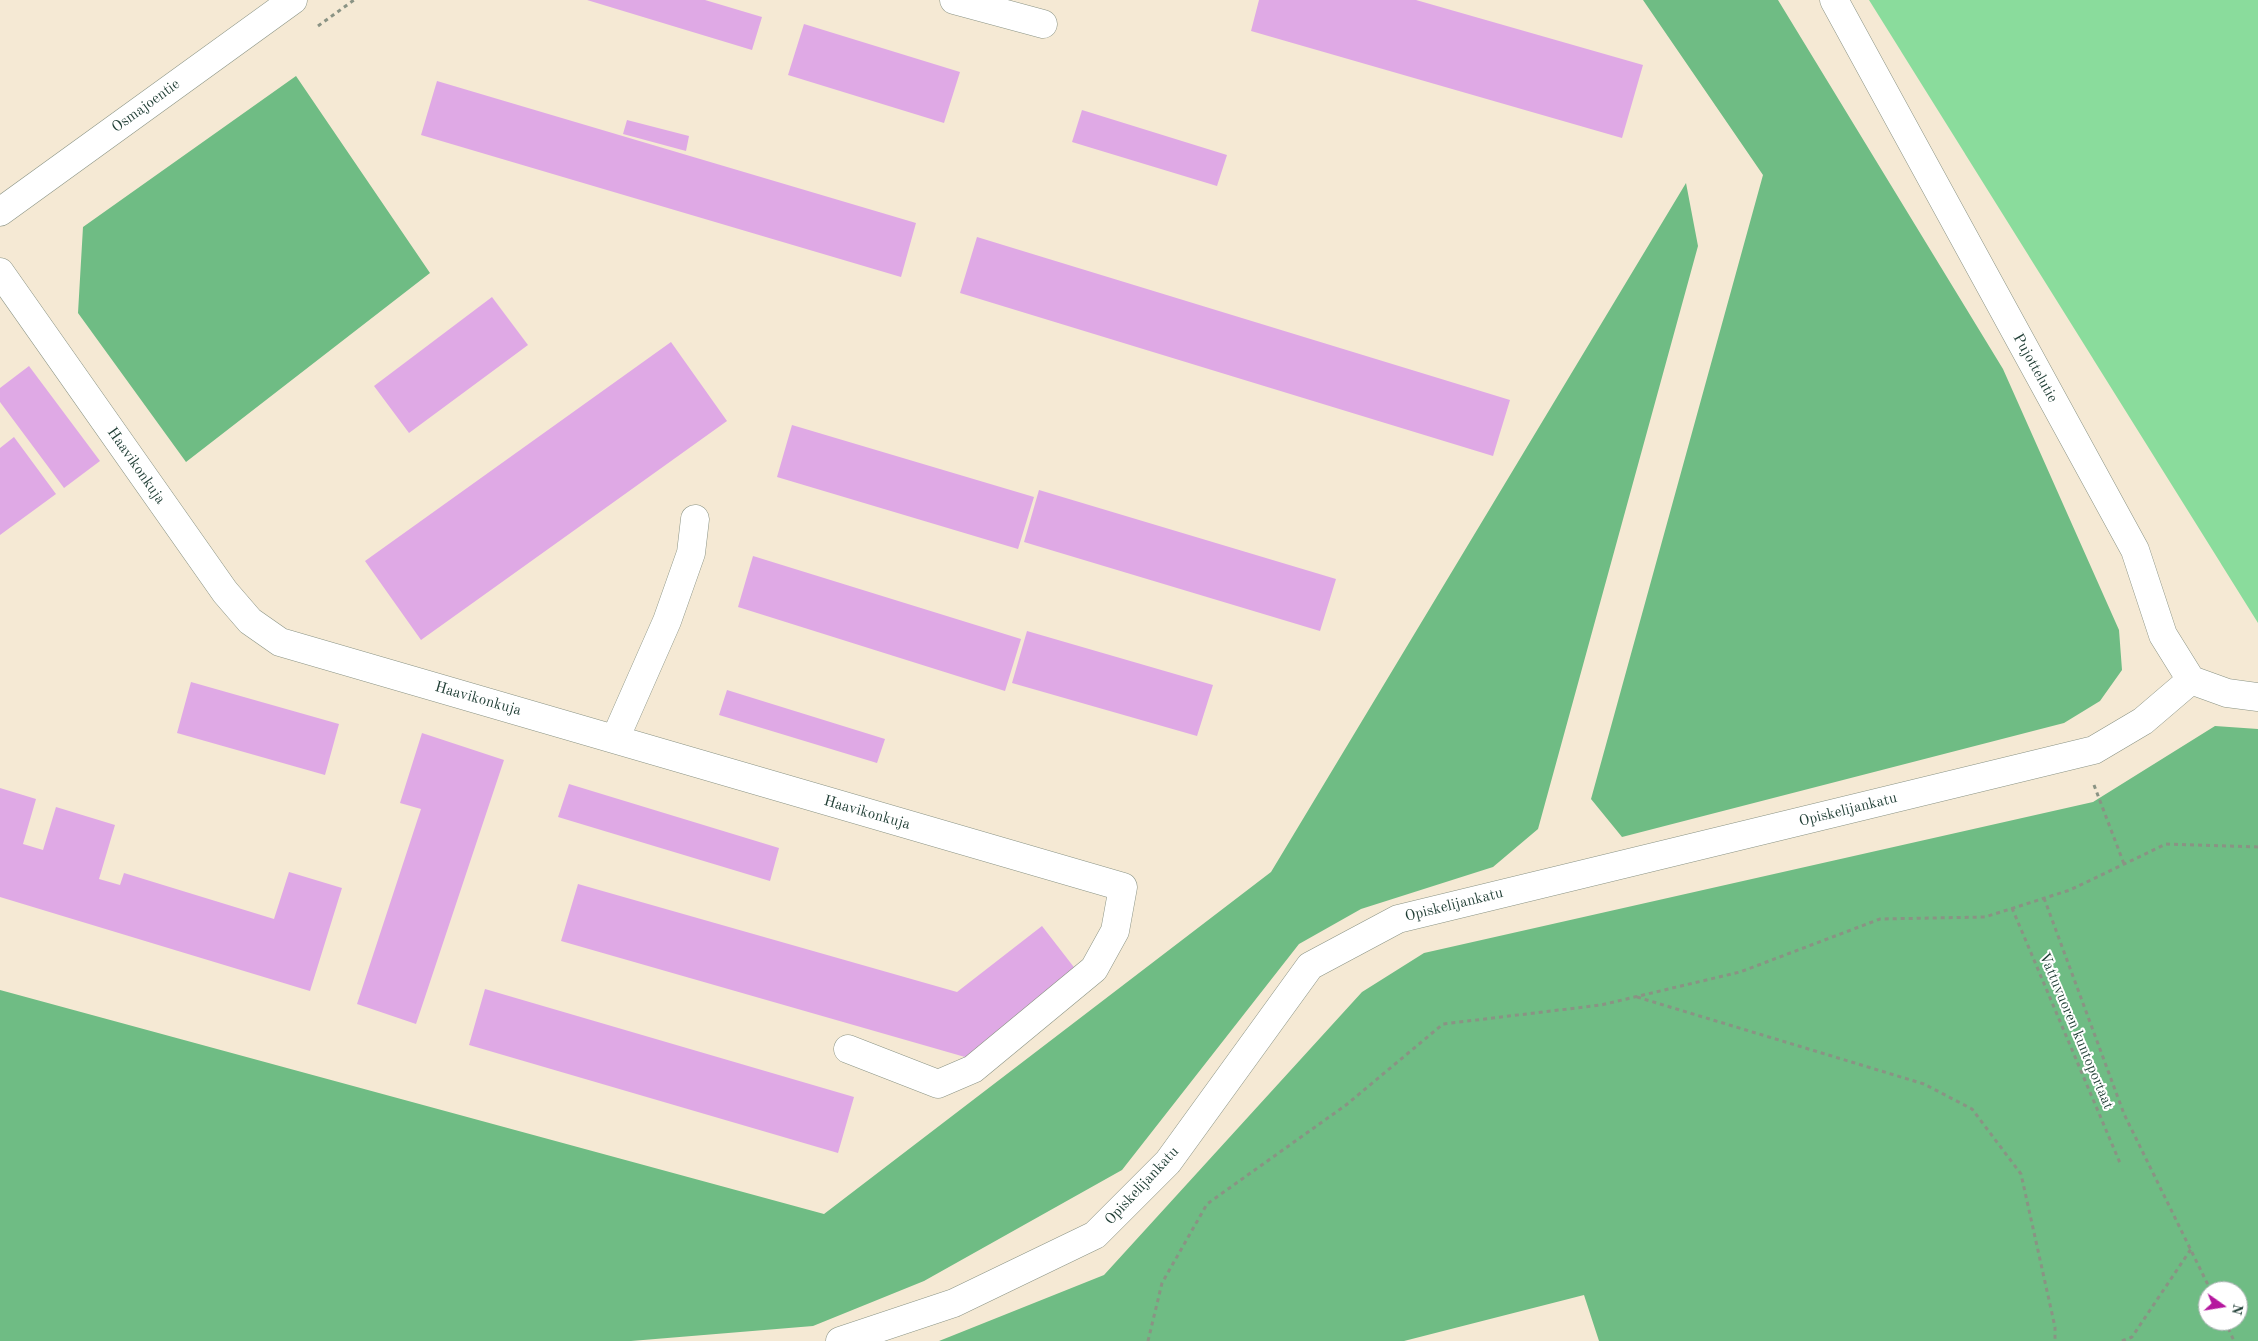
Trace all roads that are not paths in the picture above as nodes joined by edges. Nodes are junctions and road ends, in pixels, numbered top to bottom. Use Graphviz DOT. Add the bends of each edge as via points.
graph roads {
  1 [pos="292,0"];
  2 [pos="954,0"];
  3 [pos="1834,0"];
  4 [pos="1043,24"];
  5 [pos="0,212"];
  6 [pos="0,272"];
  7 [pos="695,519"];
  8 [pos="2191,680"];
  9 [pos="2258,697"];
  10 [pos="615,739"];
  11 [pos="848,1049"];
  12 [pos="840,1341"];
  1 -- 5 [label="street, Osmajoentie"];
  2 -- 4 [label="street"];
  3 -- 8 [label="street, Pujottelutie" via="2135,550 2163,634"];
  6 -- 10 [label="street, Haavikonkuja" via="225,592 250,621 280,642"];
  7 -- 10 [label="street" via="691,553 667,621"];
  8 -- 9 [label="street" via="2227,693"];
  8 -- 12 [label="street, Opiskelijankatu" via="2144,722 2094,750 1398,919 1310,966 1168,1162 1095,1235 954,1303"];
  10 -- 11 [label="street, Haavikonkuja" via="1123,887 1115,931 1094,969 973,1069 938,1084"];
}
